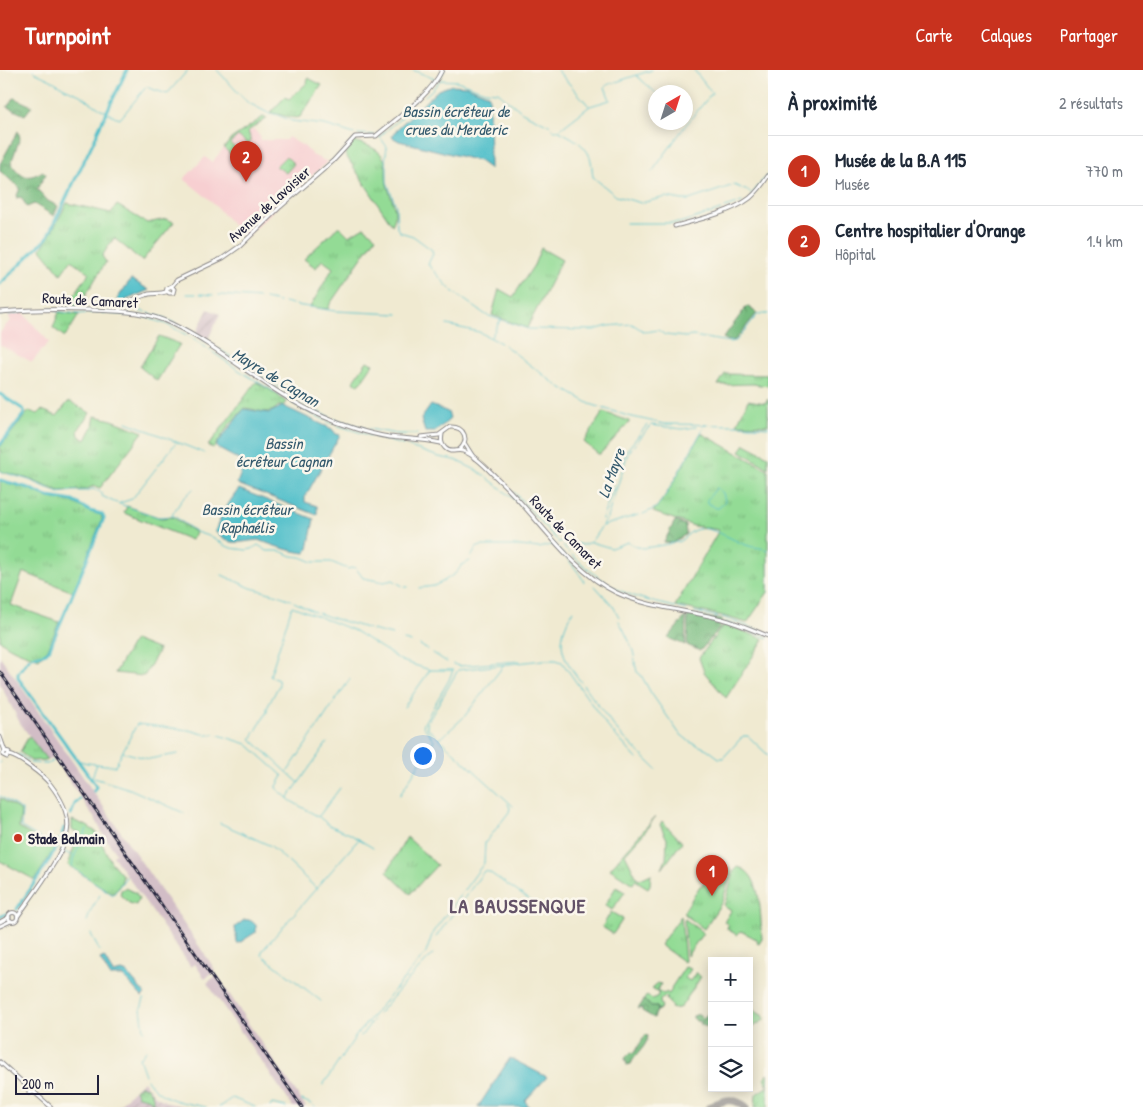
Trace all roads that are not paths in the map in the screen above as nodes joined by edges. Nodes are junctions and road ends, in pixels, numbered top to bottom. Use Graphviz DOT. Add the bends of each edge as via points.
graph roads {
  1 [pos="442,70"];
  2 [pos="768,176"];
  3 [pos="676,226"];
  4 [pos="119,310"];
  5 [pos="0,312"];
  6 [pos="442,434"];
  7 [pos="418,438"];
  8 [pos="441,443"];
  9 [pos="464,444"];
  10 [pos="459,450"];
  11 [pos="475,458"];
  12 [pos="768,636"];
  13 [pos="0,737"];
  14 [pos="16,914"];
  15 [pos="9,916"];
  16 [pos="11,921"];
  17 [pos="0,922"];
  18 [pos="0,926"];
  19 [pos="0,1062"];
  20 [pos="51,1107"];
  1 -- 4 [label="main road, Avenue de Lavoisier" via="432,86 376,136 355,137 333,162 280,206 238,247 178,280 172,286 173,292 150,294 123,305"];
  2 -- 3 [label="main road" via="746,201"];
  4 -- 5 [label="main road, Route de Camaret" via="39,308"];
  4 -- 7 [label="main road, Route de Camaret" via="152,316 172,324 300,404 332,420 388,437"];
  6 -- 7 [label="main road, Route de Camaret"];
  6 -- 8 [label="main road"];
  6 -- 9 [label="main road, Route de Camaret" via="450,428 458,428 465,436"];
  7 -- 8 [label="main road, Route de Camaret"];
  8 -- 10 [label="main road, Route de Camaret" via="451,452"];
  9 -- 10 [label="main road"];
  9 -- 11 [label="main road, Route de Camaret"];
  10 -- 11 [label="main road, Route de Camaret"];
  11 -- 12 [label="main road, Route de Camaret" via="523,503 574,561 610,590 657,606 724,620"];
  13 -- 14 [label="main road" via="5,751 3,756 16,757 47,780 63,806 68,822 63,850 35,894"];
  14 -- 15 [label="main road"];
  14 -- 16 [label="main road" via="16,921"];
  15 -- 16 [label="main road"];
  15 -- 17 [label="main road"];
  16 -- 18 [label="main road"];
  19 -- 20 [label="main road" via="29,1088 29,1093 34,1092"];
}
